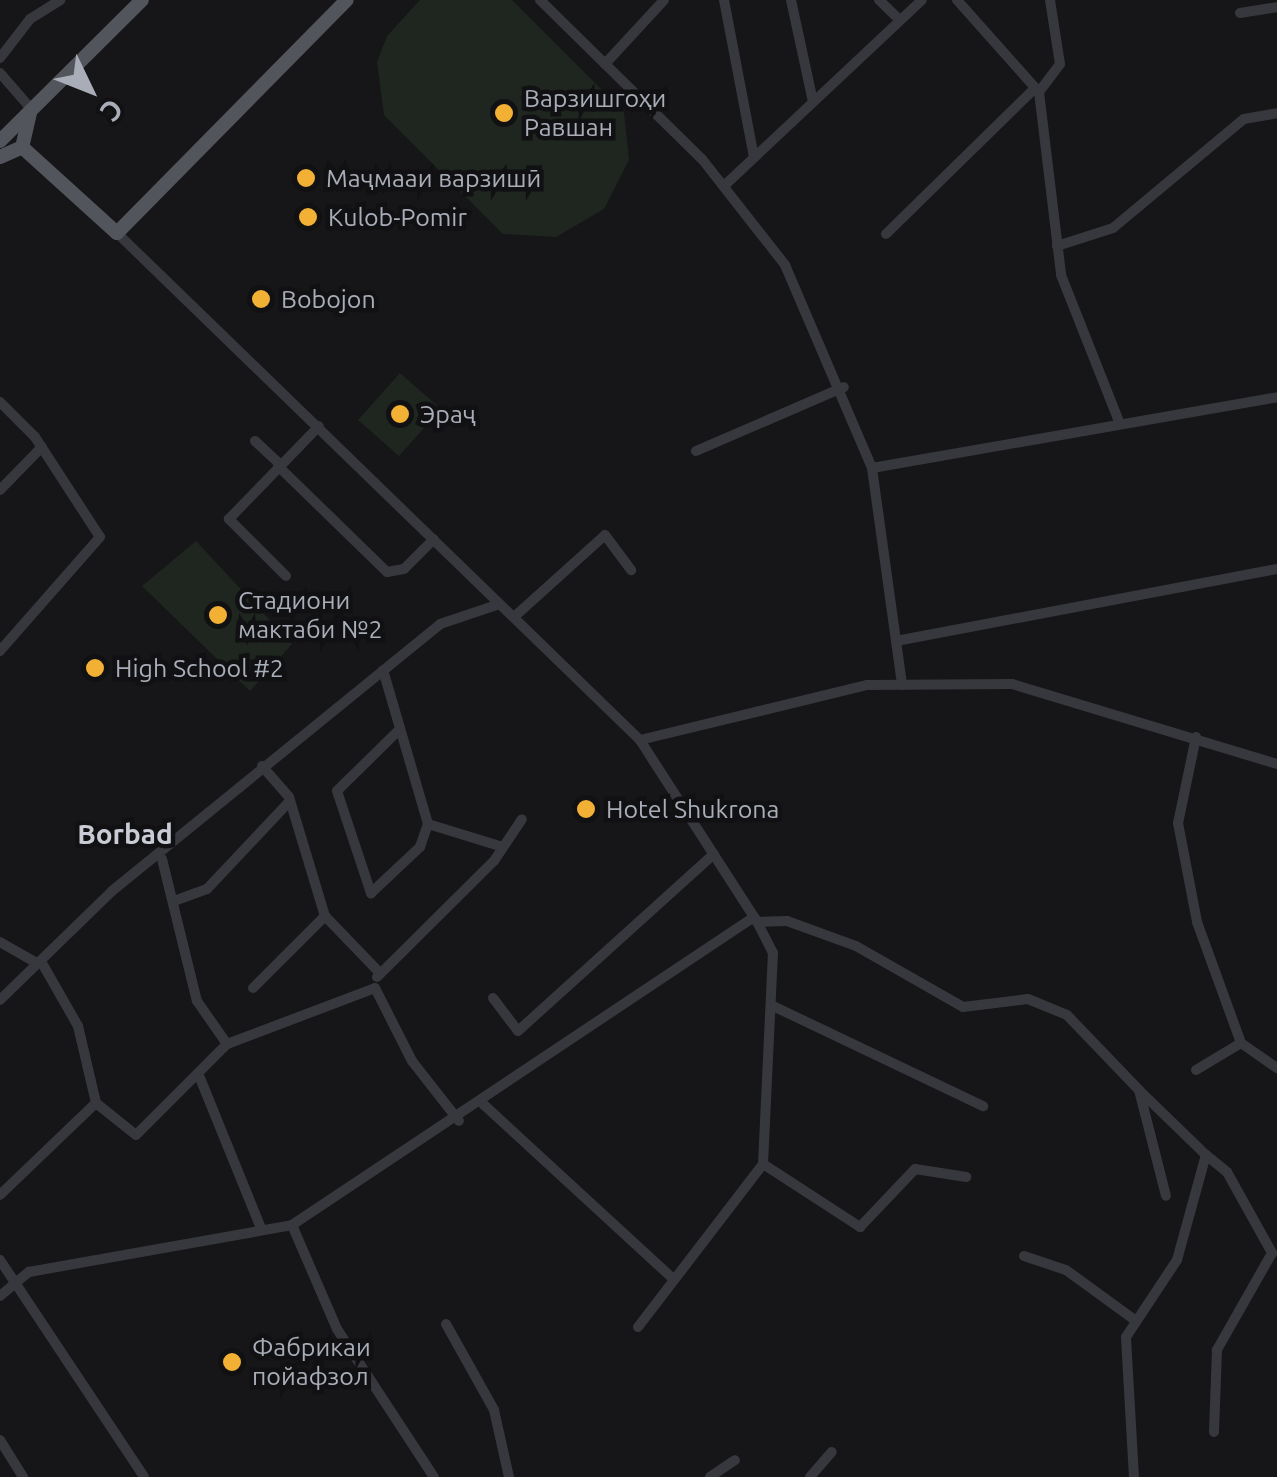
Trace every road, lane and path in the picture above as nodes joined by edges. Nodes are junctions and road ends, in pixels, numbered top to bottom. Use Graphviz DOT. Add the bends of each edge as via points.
graph roads {
  1 [pos="60,0"];
  2 [pos="142,0"];
  3 [pos="347,0"];
  4 [pos="540,0"];
  5 [pos="664,0"];
  6 [pos="724,0"];
  7 [pos="792,0"];
  8 [pos="879,0"];
  9 [pos="922,0"];
  10 [pos="958,0"];
  11 [pos="1050,0"];
  12 [pos="1277,7"];
  13 [pos="1240,13"];
  14 [pos="900,20"];
  15 [pos="0,58"];
  16 [pos="605,64"];
  17 [pos="0,73"];
  18 [pos="1037,90"];
  19 [pos="813,102"];
  20 [pos="32,112"];
  21 [pos="1277,112"];
  22 [pos="0,143"];
  23 [pos="22,147"];
  24 [pos="0,156"];
  25 [pos="754,158"];
  26 [pos="725,185"];
  27 [pos="116,234"];
  28 [pos="886,234"];
  29 [pos="1057,246"];
  30 [pos="844,387"];
  31 [pos="1277,397"];
  32 [pos="0,402"];
  33 [pos="1120,424"];
  34 [pos="318,426"];
  35 [pos="255,441"];
  36 [pos="42,447"];
  37 [pos="696,451"];
  38 [pos="279,465"];
  39 [pos="872,468"];
  40 [pos="0,490"];
  41 [pos="434,538"];
  42 [pos="1277,569"];
  43 [pos="631,570"];
  44 [pos="286,576"];
  45 [pos="500,604"];
  46 [pos="514,617"];
  47 [pos="896,641"];
  48 [pos="0,650"];
  49 [pos="383,670"];
  50 [pos="902,685"];
  51 [pos="400,729"];
  52 [pos="1196,737"];
  53 [pos="640,740"];
  54 [pos="1277,764"];
  55 [pos="262,766"];
  56 [pos="290,801"];
  57 [pos="522,819"];
  58 [pos="428,824"];
  59 [pos="500,846"];
  60 [pos="714,854"];
  61 [pos="162,859"];
  62 [pos="174,901"];
  63 [pos="325,916"];
  64 [pos="756,920"];
  65 [pos="0,942"];
  66 [pos="38,962"];
  67 [pos="378,971"];
  68 [pos="253,988"];
  69 [pos="376,988"];
  70 [pos="493,998"];
  71 [pos="0,1000"];
  72 [pos="773,1006"];
  73 [pos="1241,1042"];
  74 [pos="227,1044"];
  75 [pos="1277,1068"];
  76 [pos="1196,1070"];
  77 [pos="200,1078"];
  78 [pos="1139,1090"];
  79 [pos="96,1103"];
  80 [pos="483,1104"];
  81 [pos="983,1106"];
  82 [pos="459,1120"];
  83 [pos="1206,1155"];
  84 [pos="763,1164"];
  85 [pos="966,1177"];
  86 [pos="0,1195"];
  87 [pos="1166,1196"];
  88 [pos="292,1225"];
  89 [pos="261,1228"];
  90 [pos="1024,1256"];
  91 [pos="0,1260"];
  92 [pos="674,1279"];
  93 [pos="14,1280"];
  94 [pos="0,1296"];
  95 [pos="1132,1318"];
  96 [pos="446,1324"];
  97 [pos="638,1327"];
  98 [pos="1214,1432"];
  99 [pos="0,1440"];
  100 [pos="832,1452"];
  101 [pos="735,1460"];
  102 [pos="23,1477"];
  103 [pos="144,1477"];
  104 [pos="434,1477"];
  105 [pos="509,1477"];
  106 [pos="710,1477"];
  107 [pos="810,1477"];
  108 [pos="1134,1477"];
  1 -- 15 [label="street" via="30,19"];
  2 -- 20 [label="main road"];
  3 -- 27 [label="main road"];
  4 -- 16 [label="street"];
  5 -- 16 [label="street"];
  6 -- 25 [label="street"];
  7 -- 19 [label="street"];
  8 -- 14 [label="street"];
  9 -- 14 [label="street"];
  10 -- 18 [label="street"];
  11 -- 18 [label="street" via="1060,64"];
  12 -- 13 [label="street"];
  14 -- 19 [label="street"];
  16 -- 26 [label="street"];
  17 -- 20 [label="street"];
  18 -- 28 [label="street"];
  18 -- 29 [label="street"];
  19 -- 25 [label="street"];
  20 -- 22 [label="main road"];
  20 -- 23 [label="main road"];
  21 -- 29 [label="street" via="1244,118 1112,228"];
  22 -- 23 [label="main road"];
  23 -- 24 [label="main road"];
  23 -- 27 [label="main road"];
  25 -- 26 [label="street"];
  26 -- 30 [label="street" via="785,266"];
  27 -- 34 [label="street"];
  29 -- 33 [label="street" via="1082,342"];
  30 -- 37 [label="street"];
  30 -- 39 [label="street"];
  31 -- 33 [label="street"];
  32 -- 36 [label="street"];
  33 -- 39 [label="street"];
  34 -- 38 [label="street"];
  34 -- 41 [label="street"];
  35 -- 38 [label="street"];
  36 -- 40 [label="street"];
  36 -- 48 [label="street" via="98,546"];
  38 -- 41 [label="street" via="387,572 404,569"];
  38 -- 44 [label="street" via="229,519"];
  39 -- 47 [label="street"];
  41 -- 45 [label="street"];
  42 -- 47 [label="street"];
  43 -- 46 [label="street" via="604,535"];
  45 -- 46 [label="street"];
  45 -- 49 [label="street" via="440,624"];
  46 -- 53 [label="street"];
  47 -- 50 [label="street"];
  49 -- 51 [label="street"];
  49 -- 55 [label="street"];
  50 -- 52 [label="street" via="1012,684"];
  50 -- 53 [label="street" via="744,709"];
  51 -- 58 [label="street"];
  51 -- 58 [label="street" via="338,791 371,893 420,847"];
  52 -- 54 [label="street"];
  52 -- 73 [label="street" via="1178,823 1197,922"];
  53 -- 60 [label="street"];
  55 -- 56 [label="street"];
  55 -- 61 [label="street"];
  56 -- 62 [label="street" via="207,889"];
  56 -- 63 [label="street"];
  57 -- 59 [label="street"];
  58 -- 59 [label="street"];
  59 -- 67 [label="street"];
  60 -- 64 [label="street"];
  60 -- 70 [label="street" via="518,1031"];
  61 -- 62 [label="street"];
  61 -- 66 [label="street" via="112,891"];
  62 -- 74 [label="street" via="196,1000"];
  63 -- 67 [label="street"];
  63 -- 68 [label="street"];
  64 -- 72 [label="street" via="773,953"];
  64 -- 78 [label="street" via="787,921 856,946 963,1006 1048,1004 1087,1030"];
  64 -- 80 [label="street"];
  65 -- 66 [label="street"];
  66 -- 71 [label="street"];
  66 -- 79 [label="street" via="78,1026"];
  67 -- 69 [label="street"];
  69 -- 74 [label="street"];
  69 -- 82 [label="street" via="395,1033"];
  72 -- 81 [label="street"];
  72 -- 84 [label="street"];
  73 -- 75 [label="street"];
  73 -- 76 [label="street"];
  74 -- 77 [label="street"];
  77 -- 79 [label="street" via="136,1135"];
  77 -- 89 [label="street"];
  78 -- 83 [label="street"];
  78 -- 87 [label="street"];
  79 -- 86 [label="street"];
  80 -- 82 [label="street"];
  80 -- 92 [label="street"];
  82 -- 88 [label="street"];
  83 -- 95 [label="street" via="1177,1260"];
  83 -- 98 [label="street" via="1227,1172 1272,1254 1217,1350"];
  84 -- 85 [label="street" via="860,1226 914,1170"];
  84 -- 92 [label="street"];
  88 -- 89 [label="street"];
  88 -- 104 [label="street" via="338,1329"];
  89 -- 93 [label="street"];
  90 -- 95 [label="street" via="1066,1270"];
  91 -- 93 [label="street"];
  92 -- 97 [label="street"];
  93 -- 94 [label="street"];
  93 -- 103 [label="street"];
  95 -- 108 [label="street"];
  96 -- 105 [label="street" via="494,1410"];
  99 -- 102 [label="street"];
  100 -- 107 [label="street"];
  101 -- 106 [label="street"];
}
